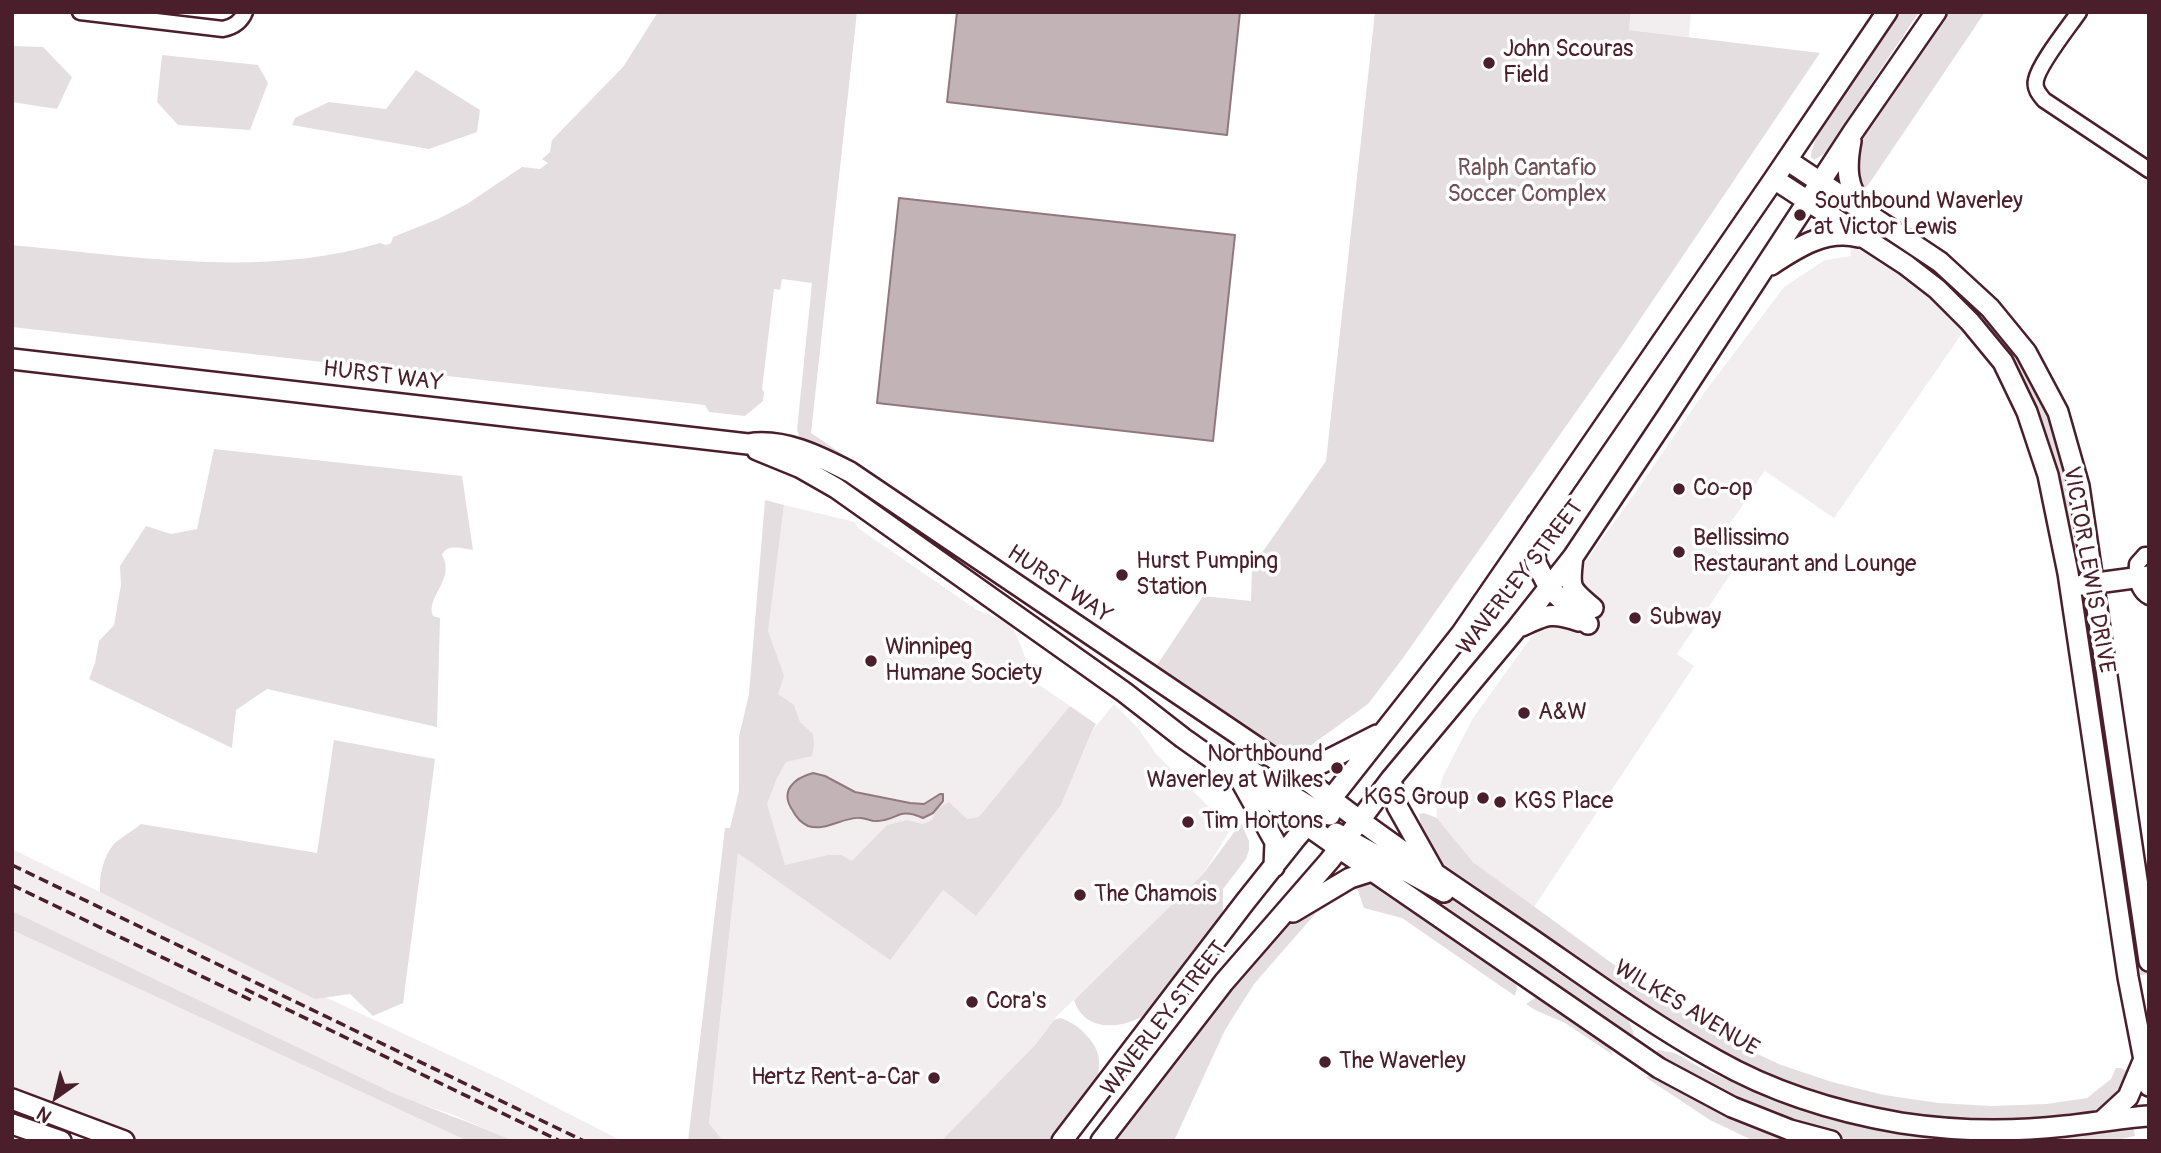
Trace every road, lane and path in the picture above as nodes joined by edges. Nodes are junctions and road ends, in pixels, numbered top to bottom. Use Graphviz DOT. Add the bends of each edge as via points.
graph roads {
  1 [pos="80,12"];
  2 [pos="1886,12"];
  3 [pos="1936,12"];
  4 [pos="2079,12"];
  5 [pos="241,17"];
  6 [pos="1853,132"];
  7 [pos="1787,160"];
  8 [pos="2149,170"];
  9 [pos="1774,179"];
  10 [pos="1820,184"];
  11 [pos="1808,202"];
  12 [pos="1871,217"];
  13 [pos="1864,238"];
  14 [pos="1761,272"];
  15 [pos="12,359"];
  16 [pos="748,443"];
  17 [pos="1537,520"];
  18 [pos="2149,555"];
  19 [pos="1573,557"];
  20 [pos="2142,577"];
  21 [pos="2094,583"];
  22 [pos="2071,587"];
  23 [pos="1549,588"];
  24 [pos="2149,597"];
  25 [pos="1590,616"];
  26 [pos="1517,628"];
  27 [pos="1384,731"];
  28 [pos="1183,737"];
  29 [pos="1289,769"];
  30 [pos="1238,777"];
  31 [pos="1391,779"];
  32 [pos="1319,812"];
  33 [pos="1360,821"];
  34 [pos="1343,843"];
  35 [pos="1273,867"];
  36 [pos="1372,871"];
  37 [pos="1435,873"];
  38 [pos="1471,898"];
  39 [pos="1271,926"];
  40 [pos="2149,961"];
  41 [pos="2144,1058"];
  42 [pos="2149,1086"];
  43 [pos="12,1099"];
  44 [pos="2149,1116"];
  45 [pos="2103,1120"];
  46 [pos="12,1124"];
  47 [pos="61,1141"];
  48 [pos="124,1141"];
  49 [pos="1062,1141"];
  50 [pos="1101,1141"];
  51 [pos="1831,1141"];
  1 -- 5 [label="street" via="223,29"];
  2 -- 7 [label="main road, WAVERLEY STREET"];
  3 -- 6 [label="main road, WAVERLEY STREET"];
  4 -- 8 [label="street" via="2039,71 2038,92"];
  6 -- 10 [label="main road, WAVERLEY STREET"];
  6 -- 12 [label="main road" via="1849,181 1855,198"];
  7 -- 9 [label="main road, WAVERLEY STREET"];
  7 -- 10 [label="main road, VICTOR LEWIS DRIVE"];
  9 -- 11 [label="main road, VICTOR LEWIS DRIVE"];
  9 -- 17 [label="main road, WAVERLEY STREET"];
  10 -- 11 [label="main road, WAVERLEY STREET"];
  10 -- 12 [label="main road, VICTOR LEWIS DRIVE"];
  11 -- 13 [label="main road, VICTOR LEWIS DRIVE"];
  11 -- 14 [label="main road, WAVERLEY STREET"];
  12 -- 21 [label="main road, VICTOR LEWIS DRIVE" via="1940,262 1990,308 2026,352 2058,412 2079,486"];
  13 -- 14 [label="main road" via="1829,236 1795,249"];
  13 -- 22 [label="main road, VICTOR LEWIS DRIVE" via="1937,289 2003,362 2049,475"];
  14 -- 19 [label="main road, WAVERLEY STREET"];
  15 -- 16 [label="main road, HURST WAY"];
  16 -- 28 [label="main road, HURST WAY" via="836,488"];
  16 -- 29 [label="main road, HURST WAY" via="786,446 850,472"];
  17 -- 23 [label="main road" via="1535,561"];
  17 -- 27 [label="main road, WAVERLEY STREET" via="1461,634"];
  18 -- 20 [label="street" via="2137,564"];
  19 -- 23 [label="main road, WAVERLEY STREET"];
  19 -- 25 [label="main road" via="1573,591"];
  20 -- 21 [label="main road"];
  20 -- 24 [label="street" via="2144,595"];
  21 -- 22 [label="main road"];
  21 -- 40 [label="main road, VICTOR LEWIS DRIVE"];
  22 -- 41 [label="main road, VICTOR LEWIS DRIVE"];
  23 -- 25 [label="main road"];
  23 -- 26 [label="main road, WAVERLEY STREET"];
  25 -- 26 [label="main road" via="1557,614"];
  26 -- 31 [label="main road, WAVERLEY STREET"];
  27 -- 29 [label="main road" via="1312,768"];
  27 -- 32 [label="main road, WAVERLEY STREET"];
  28 -- 30 [label="main road, HURST WAY"];
  28 -- 32 [label="main road" via="1239,763"];
  29 -- 32 [label="main road, HURST WAY"];
  30 -- 32 [label="main road, HURST WAY"];
  30 -- 35 [label="main road" via="1275,842"];
  31 -- 33 [label="main road, WAVERLEY STREET"];
  31 -- 37 [label="main road" via="1397,806"];
  32 -- 33 [label="main road, WILKES AVENUE"];
  32 -- 34 [label="main road"];
  32 -- 35 [label="main road, WAVERLEY STREET"];
  33 -- 34 [label="main road, WAVERLEY STREET"];
  33 -- 37 [label="main road, WILKES AVENUE"];
  34 -- 36 [label="main road"];
  34 -- 38 [label="main road" via="1439,890"];
  34 -- 39 [label="main road, WAVERLEY STREET"];
  35 -- 49 [label="main road, WAVERLEY STREET"];
  36 -- 39 [label="main road" via="1350,878"];
  36 -- 51 [label="main road" via="1659,1068 1732,1107"];
  37 -- 38 [label="main road, WILKES AVENUE"];
  38 -- 45 [label="main road, WILKES AVENUE" via="1717,1061 1804,1099 1891,1121 1952,1128 2016,1130"];
  39 -- 50 [label="main road, WAVERLEY STREET"];
  41 -- 42 [label="main road, VICTOR LEWIS DRIVE"];
  41 -- 45 [label="main road" via="2128,1097"];
  43 -- 48 [label="main road"];
  44 -- 45 [label="main road, WILKES AVENUE"];
  46 -- 47 [label="main road"];
}
